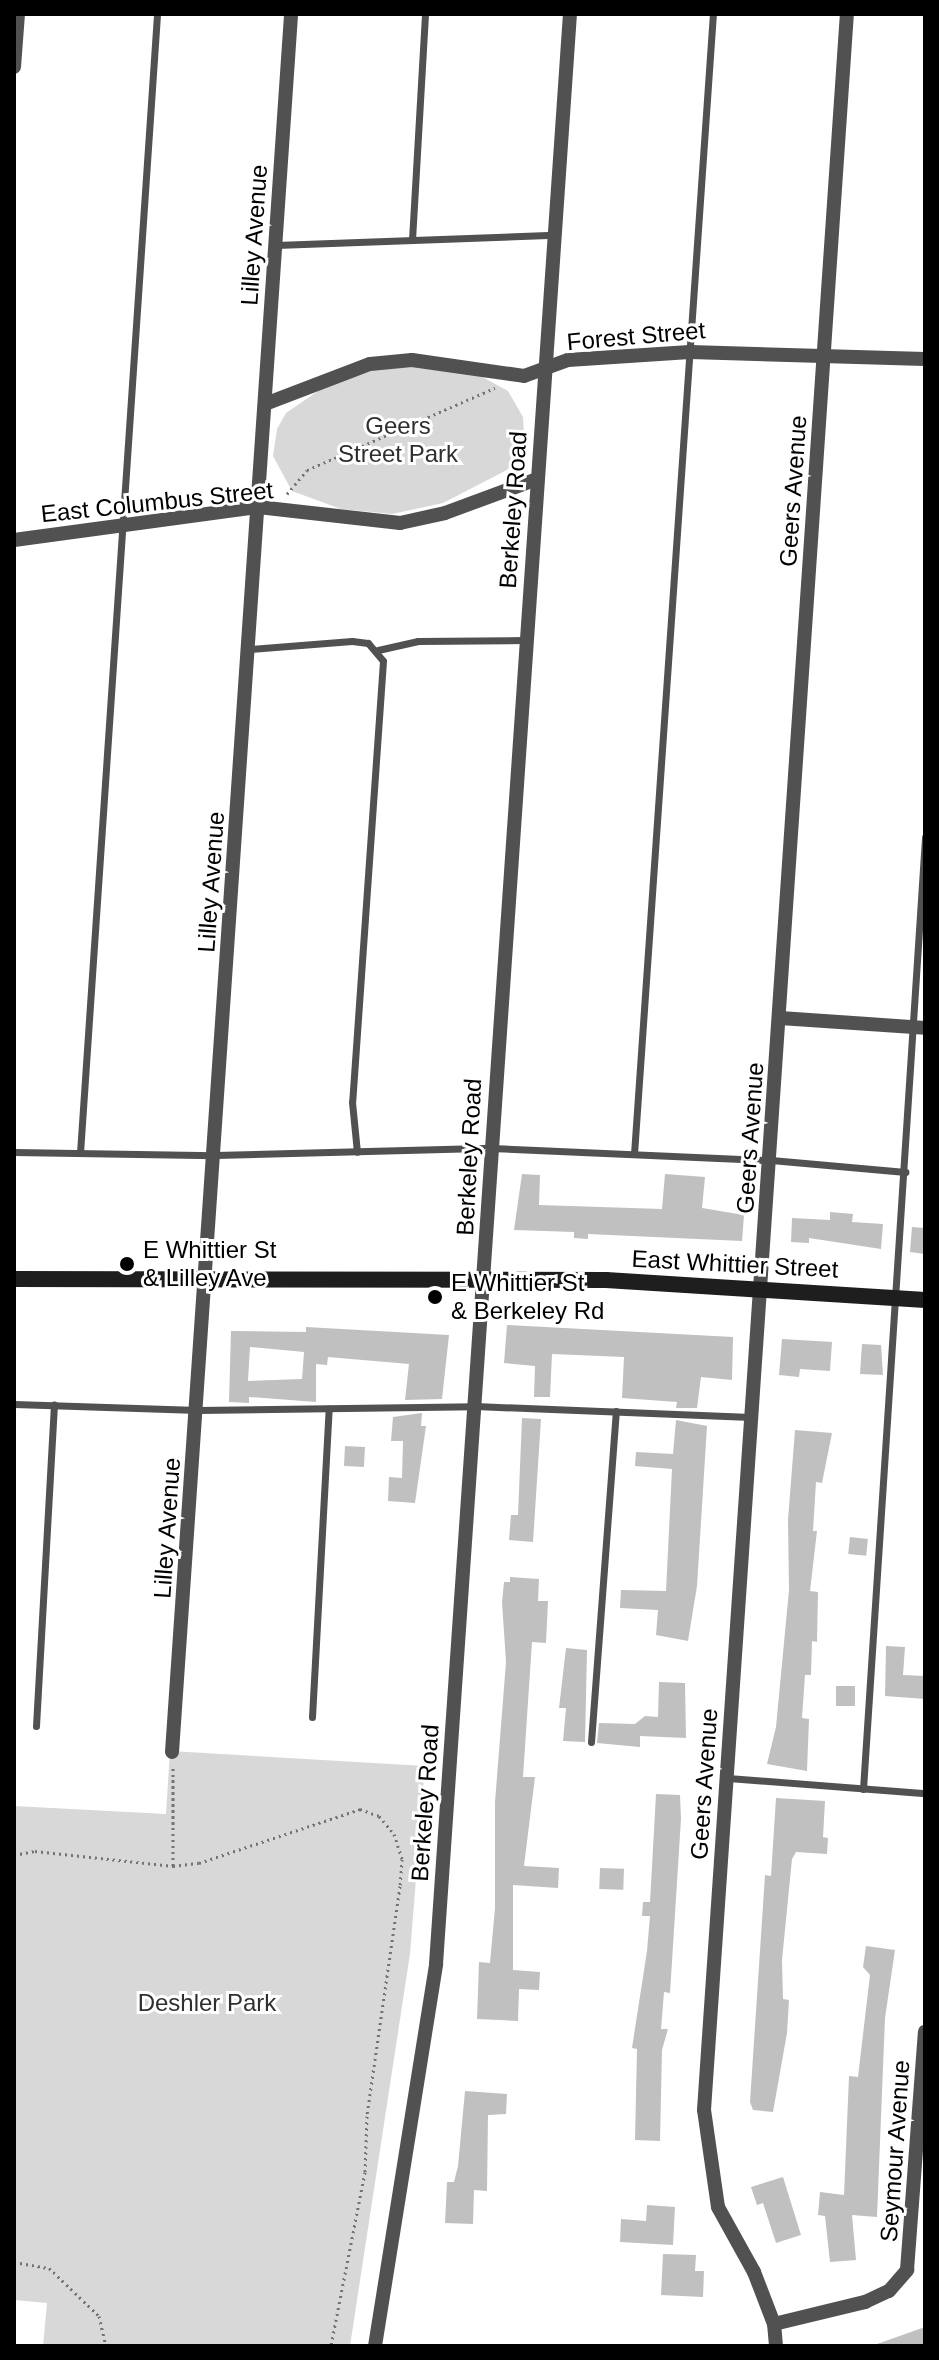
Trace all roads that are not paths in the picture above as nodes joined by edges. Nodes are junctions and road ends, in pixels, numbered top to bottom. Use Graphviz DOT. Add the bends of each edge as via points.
graph roads {
  1 [pos="18,14"];
  2 [pos="157,14"];
  3 [pos="291,14"];
  4 [pos="425,14"];
  5 [pos="570,14"];
  6 [pos="713,14"];
  7 [pos="847,14"];
  8 [pos="14,67"];
  9 [pos="555,235"];
  10 [pos="412,240"];
  11 [pos="276,245"];
  12 [pos="690,352"];
  13 [pos="824,352"];
  14 [pos="925,359"];
  15 [pos="546,369"];
  16 [pos="265,404"];
  17 [pos="537,479"];
  18 [pos="258,507"];
  19 [pos="118,529"];
  20 [pos="14,540"];
  21 [pos="526,640"];
  22 [pos="249,649"];
  23 [pos="378,650"];
  24 [pos="925,837"];
  25 [pos="780,1018"];
  26 [pos="918,1028"];
  27 [pos="491,1148"];
  28 [pos="14,1152"];
  29 [pos="357,1152"];
  30 [pos="80,1153"];
  31 [pos="634,1154"];
  32 [pos="215,1155"];
  33 [pos="771,1160"];
  34 [pos="905,1172"];
  35 [pos="484,1278"];
  36 [pos="14,1279"];
  37 [pos="206,1283"];
  38 [pos="762,1289"];
  39 [pos="897,1299"];
  40 [pos="925,1300"];
  41 [pos="14,1404"];
  42 [pos="54,1405"];
  43 [pos="475,1406"];
  44 [pos="329,1408"];
  45 [pos="198,1410"];
  46 [pos="616,1411"];
  47 [pos="753,1417"];
  48 [pos="312,1717"];
  49 [pos="36,1726"];
  50 [pos="591,1742"];
  51 [pos="172,1752"];
  52 [pos="726,1778"];
  53 [pos="863,1789"];
  54 [pos="925,1793"];
  55 [pos="925,2032"];
  56 [pos="774,2324"];
  57 [pos="375,2346"];
  58 [pos="776,2346"];
  1 -- 8 [label="street"];
  2 -- 19 [label="lane"];
  3 -- 11 [label="street, Lilley Avenue"];
  4 -- 10 [label="lane"];
  5 -- 9 [label="street, Berkeley Road"];
  6 -- 12 [label="lane"];
  7 -- 13 [label="street, Geers Avenue"];
  9 -- 10 [label="lane"];
  9 -- 15 [label="street, Berkeley Road"];
  10 -- 11 [label="lane"];
  11 -- 16 [label="street, Lilley Avenue"];
  12 -- 13 [label="street, Forest Street"];
  12 -- 15 [label="street, Forest Street" via="568,360"];
  12 -- 31 [label="lane"];
  13 -- 14 [label="street, Forest Street"];
  13 -- 25 [label="street, Geers Avenue"];
  15 -- 16 [label="street, Forest Street" via="524,376 452,362 370,364"];
  15 -- 17 [label="street, Berkeley Road"];
  16 -- 18 [label="street, Lilley Avenue"];
  17 -- 18 [label="street, East Columbus Street" via="445,513 400,523"];
  17 -- 21 [label="street, Berkeley Road"];
  18 -- 19 [label="street, East Columbus Street"];
  18 -- 22 [label="street, Lilley Avenue"];
  19 -- 20 [label="street, East Columbus Street"];
  19 -- 30 [label="lane"];
  21 -- 23 [label="lane" via="418,641"];
  21 -- 27 [label="street, Berkeley Road"];
  22 -- 23 [label="lane" via="352,641"];
  22 -- 32 [label="street, Lilley Avenue"];
  23 -- 29 [label="lane" via="383,661 352,1102"];
  24 -- 26 [label="lane"];
  25 -- 26 [label="street"];
  25 -- 33 [label="street, Geers Avenue"];
  26 -- 34 [label="lane"];
  27 -- 29 [label="lane"];
  27 -- 31 [label="lane"];
  27 -- 35 [label="street, Berkeley Road"];
  28 -- 30 [label="lane"];
  29 -- 32 [label="lane"];
  30 -- 32 [label="lane"];
  31 -- 33 [label="lane"];
  32 -- 37 [label="street, Lilley Avenue"];
  33 -- 34 [label="lane"];
  33 -- 38 [label="street, Geers Avenue"];
  34 -- 39 [label="lane"];
  35 -- 37 [label="street, East Whittier Street"];
  35 -- 38 [label="street, East Whittier Street"];
  35 -- 43 [label="street, Berkeley Road"];
  36 -- 37 [label="street, East Whittier Street"];
  37 -- 45 [label="street, Lilley Avenue"];
  38 -- 39 [label="street, East Whittier Street"];
  38 -- 47 [label="street, Geers Avenue"];
  39 -- 40 [label="street, East Whittier Street"];
  39 -- 53 [label="lane"];
  41 -- 42 [label="lane"];
  42 -- 45 [label="lane"];
  42 -- 49 [label="lane"];
  43 -- 44 [label="lane"];
  43 -- 46 [label="lane"];
  43 -- 57 [label="street, Berkeley Road" via="435,1976"];
  44 -- 45 [label="lane"];
  44 -- 48 [label="lane"];
  45 -- 51 [label="street, Lilley Avenue"];
  46 -- 47 [label="lane"];
  46 -- 50 [label="lane"];
  47 -- 52 [label="street, Geers Avenue"];
  52 -- 53 [label="lane"];
  52 -- 56 [label="street, Geers Avenue" via="704,2110 708,2158 718,2207 754,2272"];
  53 -- 54 [label="lane"];
  55 -- 56 [label="street, Seymour Avenue" via="907,2270 889,2291 865,2302"];
  56 -- 58 [label="street, Geers Avenue"];
}
